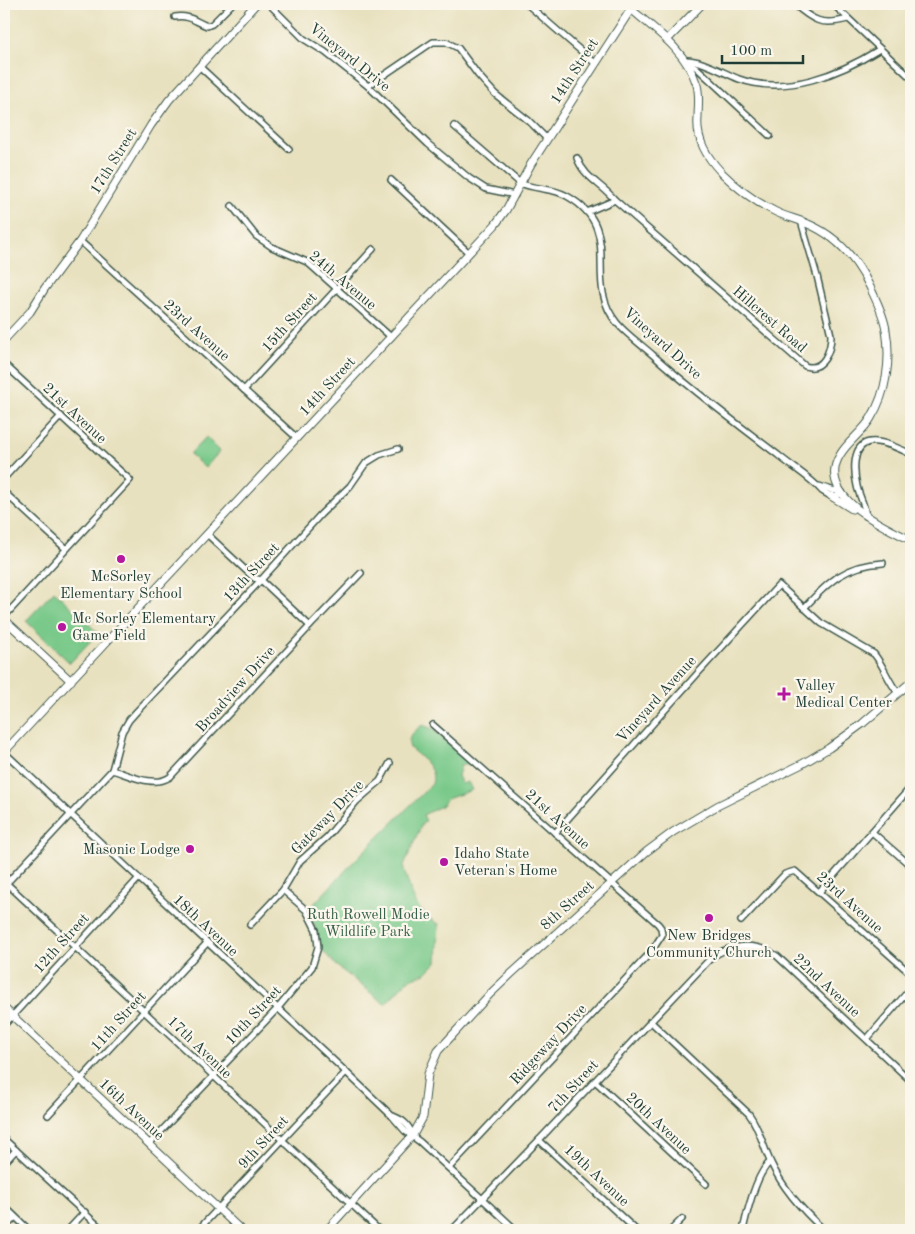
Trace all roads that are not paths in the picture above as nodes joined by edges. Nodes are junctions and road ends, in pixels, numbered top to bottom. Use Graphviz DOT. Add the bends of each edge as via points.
graph roads {
  1 [pos="232,4"];
  2 [pos="256,4"];
  3 [pos="269,4"];
  4 [pos="527,4"];
  5 [pos="702,4"];
  6 [pos="794,4"];
  7 [pos="833,4"];
  8 [pos="628,6"];
  9 [pos="175,17"];
  10 [pos="848,20"];
  11 [pos="667,40"];
  12 [pos="880,49"];
  13 [pos="685,60"];
  14 [pos="596,64"];
  15 [pos="199,66"];
  16 [pos="911,78"];
  17 [pos="368,86"];
  18 [pos="454,126"];
  19 [pos="770,136"];
  20 [pos="547,139"];
  21 [pos="289,149"];
  22 [pos="577,158"];
  23 [pos="391,180"];
  24 [pos="520,183"];
  25 [pos="515,195"];
  26 [pos="615,200"];
  27 [pos="232,206"];
  28 [pos="587,212"];
  29 [pos="801,221"];
  30 [pos="80,241"];
  31 [pos="373,249"];
  32 [pos="469,253"];
  33 [pos="337,289"];
  34 [pos="391,337"];
  35 [pos="4,340"];
  36 [pos="4,364"];
  37 [pos="244,390"];
  38 [pos="61,416"];
  39 [pos="297,438"];
  40 [pos="398,449"];
  41 [pos="911,454"];
  42 [pos="4,478"];
  43 [pos="818,486"];
  44 [pos="841,491"];
  45 [pos="4,492"];
  46 [pos="831,496"];
  47 [pos="866,516"];
  48 [pos="207,534"];
  49 [pos="911,540"];
  50 [pos="65,548"];
  51 [pos="883,563"];
  52 [pos="361,573"];
  53 [pos="261,580"];
  54 [pos="804,608"];
  55 [pos="4,618"];
  56 [pos="310,626"];
  57 [pos="71,681"];
  58 [pos="910,686"];
  59 [pos="898,693"];
  60 [pos="433,725"];
  61 [pos="4,751"];
  62 [pos="390,763"];
  63 [pos="112,770"];
  64 [pos="911,787"];
  65 [pos="70,814"];
  66 [pos="872,832"];
  67 [pos="555,833"];
  68 [pos="911,866"];
  69 [pos="138,879"];
  70 [pos="5,883"];
  71 [pos="612,883"];
  72 [pos="283,890"];
  73 [pos="820,891"];
  74 [pos="741,921"];
  75 [pos="250,924"];
  76 [pos="662,935"];
  77 [pos="207,943"];
  78 [pos="74,948"];
  79 [pos="712,958"];
  80 [pos="911,974"];
  81 [pos="911,988"];
  82 [pos="4,1008"];
  83 [pos="278,1008"];
  84 [pos="144,1011"];
  85 [pos="13,1016"];
  86 [pos="650,1021"];
  87 [pos="4,1025"];
  88 [pos="867,1038"];
  89 [pos="346,1072"];
  90 [pos="212,1076"];
  91 [pos="81,1080"];
  92 [pos="595,1081"];
  93 [pos="911,1081"];
  94 [pos="48,1115"];
  95 [pos="413,1135"];
  96 [pos="4,1139"];
  97 [pos="282,1140"];
  98 [pos="539,1140"];
  99 [pos="148,1144"];
  100 [pos="16,1150"];
  101 [pos="770,1162"];
  102 [pos="4,1163"];
  103 [pos="449,1168"];
  104 [pos="706,1184"];
  105 [pos="482,1198"];
  106 [pos="351,1204"];
  107 [pos="4,1206"];
  108 [pos="218,1209"];
  109 [pos="84,1212"];
  110 [pos="15,1217"];
  111 [pos="682,1219"];
  112 [pos="4,1229"];
  113 [pos="30,1230"];
  114 [pos="68,1230"];
  115 [pos="103,1230"];
  116 [pos="198,1230"];
  117 [pos="241,1230"];
  118 [pos="327,1230"];
  119 [pos="379,1230"];
  120 [pos="452,1230"];
  121 [pos="516,1230"];
  122 [pos="636,1230"];
  123 [pos="671,1230"];
  124 [pos="743,1230"];
  125 [pos="824,1230"];
  1 -- 9 [label="street" via="207,26 190,17"];
  2 -- 15 [label="street, 17th Street"];
  3 -- 17 [label="street, Vineyard Drive" via="304,39"];
  4 -- 14 [label="street"];
  5 -- 11 [label="street"];
  6 -- 10 [label="street" via="818,21"];
  7 -- 10 [label="street"];
  8 -- 11 [label="street"];
  8 -- 14 [label="street, 14th Street"];
  10 -- 12 [label="street"];
  11 -- 13 [label="street"];
  12 -- 13 [label="street" via="823,77 768,85 740,80"];
  12 -- 16 [label="street"];
  13 -- 19 [label="street"];
  13 -- 29 [label="street" via="699,95 698,129 710,160 756,200 775,212"];
  14 -- 20 [label="street, 14th Street"];
  15 -- 21 [label="street"];
  15 -- 30 [label="street, 17th Street" via="151,126"];
  17 -- 20 [label="street" via="427,46 437,42 453,44 494,94"];
  17 -- 25 [label="street, Vineyard Drive" via="469,178 486,189"];
  18 -- 24 [label="street"];
  20 -- 24 [label="street, 14th Street"];
  22 -- 26 [label="street" via="584,172"];
  23 -- 32 [label="street"];
  24 -- 25 [label="street, 14th Street"];
  24 -- 28 [label="street, Vineyard Drive" via="561,192"];
  25 -- 32 [label="street, 14th Street"];
  26 -- 28 [label="street"];
  26 -- 29 [label="street, Hillcrest Road" via="805,366 812,368 826,357 831,335"];
  27 -- 33 [label="street, 24th Avenue" via="256,236 272,247 308,262"];
  28 -- 43 [label="street, Vineyard Drive" via="600,234 602,287 605,302 617,324 676,376"];
  29 -- 44 [label="street" via="822,230 855,260 876,300 886,330 887,364 883,391 866,425 837,460 835,472"];
  30 -- 35 [label="street, 17th Street" via="30,312"];
  30 -- 37 [label="street, 23rd Avenue"];
  31 -- 33 [label="street, 15th Street"];
  32 -- 34 [label="street, 14th Street"];
  33 -- 34 [label="street, 24th Avenue"];
  33 -- 37 [label="street, 15th Street"];
  34 -- 39 [label="street, 14th Street"];
  36 -- 38 [label="street, 21st Avenue"];
  37 -- 39 [label="street, 23rd Avenue"];
  38 -- 42 [label="street"];
  38 -- 50 [label="street, 21st Avenue" via="130,480"];
  39 -- 48 [label="street, 14th Street"];
  40 -- 53 [label="street, 13th Street" via="378,454 366,463 350,486"];
  41 -- 47 [label="street" via="870,442 860,450 855,471"];
  43 -- 44 [label="street, Vineyard Drive"];
  43 -- 46 [label="street, Vineyard Drive"];
  44 -- 46 [label="street" via="836,497"];
  44 -- 47 [label="street"];
  45 -- 50 [label="street"];
  46 -- 47 [label="street"];
  47 -- 49 [label="street"];
  48 -- 53 [label="street" via="254,578"];
  48 -- 57 [label="street, 14th Street"];
  50 -- 55 [label="street"];
  51 -- 54 [label="street" via="866,564 844,572"];
  52 -- 56 [label="street, Broadview Drive"];
  53 -- 56 [label="street"];
  53 -- 63 [label="street, 13th Street" via="129,720 119,739"];
  54 -- 59 [label="street" via="821,623 874,654"];
  54 -- 67 [label="street, Vineyard Avenue" via="779,585"];
  55 -- 57 [label="street"];
  56 -- 63 [label="street, Broadview Drive" via="170,777 152,782"];
  57 -- 61 [label="street, 14th Street"];
  58 -- 59 [label="street, 8th Street"];
  59 -- 71 [label="street, 8th Street" via="825,751 673,832"];
  60 -- 67 [label="street, 21st Avenue"];
  61 -- 65 [label="street, 18th Avenue"];
  62 -- 72 [label="street, Gateway Drive" via="380,781 300,861"];
  63 -- 65 [label="street"];
  64 -- 66 [label="street"];
  65 -- 69 [label="street, 18th Avenue"];
  65 -- 70 [label="street"];
  66 -- 68 [label="street"];
  66 -- 73 [label="street"];
  67 -- 71 [label="street, 21st Avenue"];
  69 -- 77 [label="street, 18th Avenue"];
  69 -- 78 [label="street, 12th Street"];
  70 -- 78 [label="street, 17th Avenue"];
  71 -- 76 [label="street, 21st Avenue" via="658,924"];
  71 -- 95 [label="street, 8th Street" via="511,974 443,1044 430,1066 424,1113"];
  72 -- 75 [label="street, Gateway Drive"];
  72 -- 83 [label="street, 10th Street" via="309,914 316,930 318,947 307,974"];
  73 -- 74 [label="street, 23rd Avenue" via="798,872 785,874"];
  73 -- 80 [label="street, 23rd Avenue"];
  76 -- 103 [label="street, Ridgeway Drive" via="651,952"];
  77 -- 83 [label="street, 18th Avenue"];
  77 -- 84 [label="street, 11th Street"];
  78 -- 84 [label="street, 17th Avenue"];
  78 -- 85 [label="street, 12th Street"];
  79 -- 86 [label="street, 7th Street"];
  79 -- 88 [label="street, 22nd Avenue" via="736,947 758,947 771,952"];
  81 -- 88 [label="street"];
  82 -- 85 [label="street, 16th Avenue"];
  83 -- 89 [label="street, 18th Avenue"];
  83 -- 90 [label="street, 10th Street"];
  84 -- 90 [label="street, 17th Avenue"];
  84 -- 91 [label="street, 11th Street"];
  85 -- 87 [label="street, 12th Street"];
  85 -- 91 [label="street, 16th Avenue"];
  86 -- 92 [label="street, 7th Street"];
  86 -- 101 [label="street" via="749,1114"];
  88 -- 93 [label="street, 22nd Avenue"];
  89 -- 95 [label="street, 18th Avenue" via="392,1116 409,1125"];
  89 -- 97 [label="street, 9th Street"];
  90 -- 97 [label="street, 17th Avenue"];
  90 -- 99 [label="street, 10th Street"];
  91 -- 94 [label="street, 11th Street"];
  91 -- 99 [label="street, 16th Avenue"];
  92 -- 98 [label="street, 7th Street"];
  92 -- 104 [label="street, 20th Avenue"];
  95 -- 103 [label="street, 18th Avenue"];
  95 -- 106 [label="street, 8th Street"];
  96 -- 100 [label="street"];
  97 -- 106 [label="street, 17th Avenue"];
  97 -- 108 [label="street, 9th Street"];
  98 -- 105 [label="street, 7th Street"];
  98 -- 122 [label="street, 19th Avenue"];
  99 -- 108 [label="street, 16th Avenue"];
  100 -- 102 [label="street"];
  100 -- 109 [label="street"];
  101 -- 124 [label="street" via="758,1181"];
  101 -- 125 [label="street" via="790,1195"];
  103 -- 105 [label="street, 18th Avenue"];
  105 -- 120 [label="street, 7th Street"];
  105 -- 121 [label="street, 18th Avenue"];
  106 -- 118 [label="street, 8th Street"];
  106 -- 119 [label="street, 17th Avenue"];
  107 -- 110 [label="street"];
  108 -- 116 [label="street, 9th Street"];
  108 -- 117 [label="street, 16th Avenue"];
  109 -- 114 [label="street"];
  109 -- 115 [label="street"];
  110 -- 112 [label="street"];
  110 -- 113 [label="street"];
  111 -- 123 [label="street"];
}
